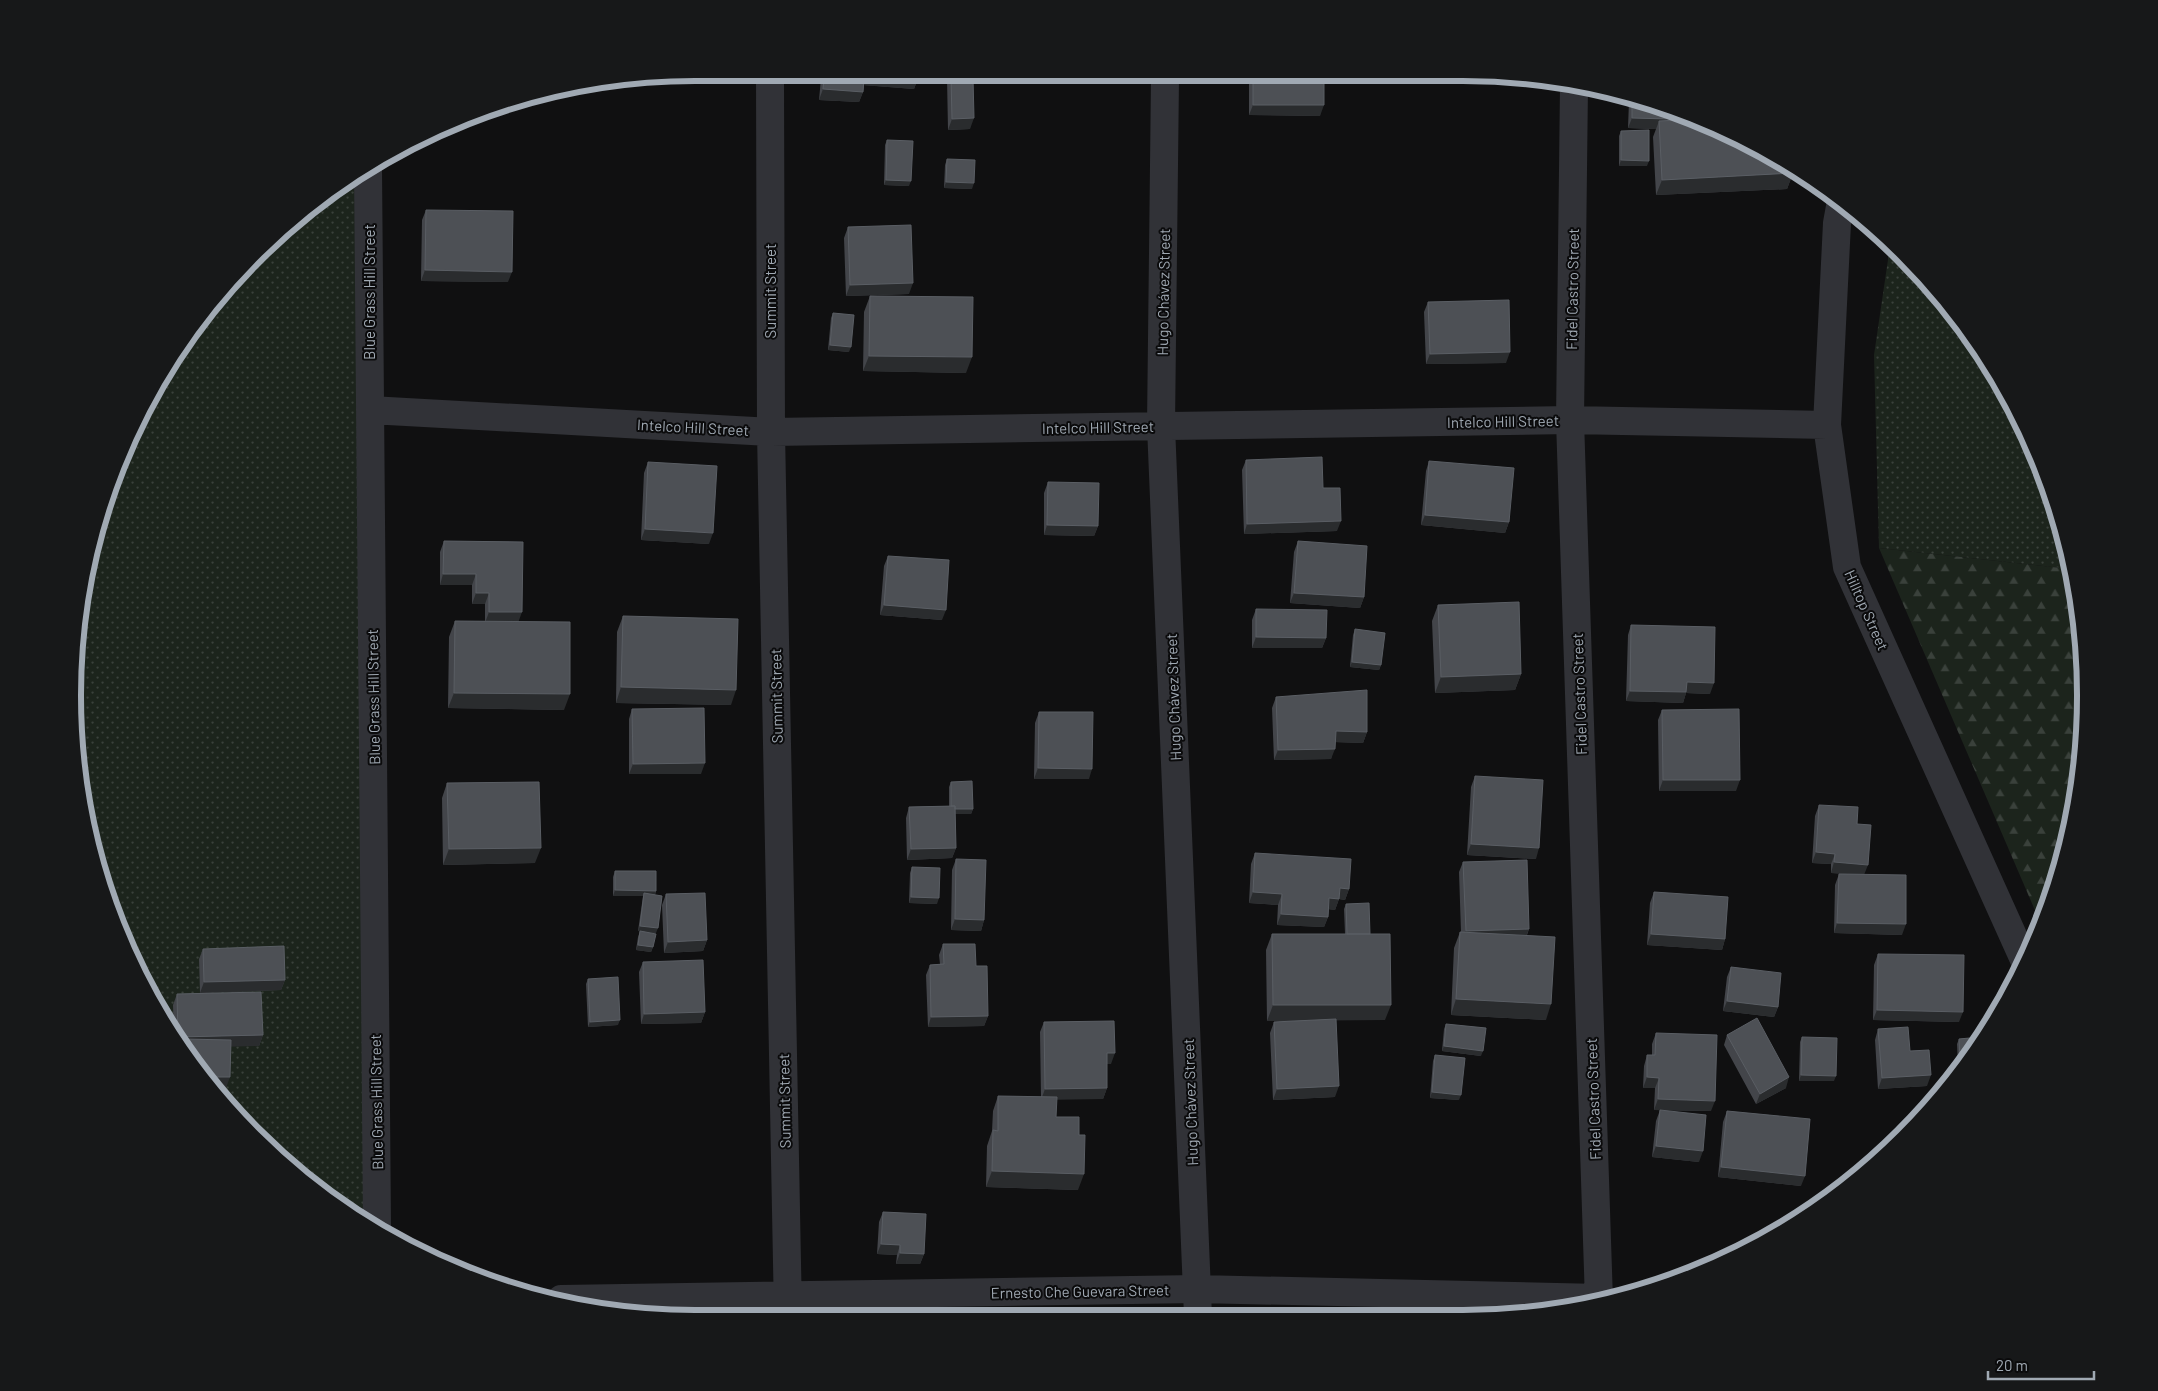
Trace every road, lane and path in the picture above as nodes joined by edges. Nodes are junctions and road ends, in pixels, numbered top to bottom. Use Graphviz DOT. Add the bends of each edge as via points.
graph roads {
  1 [pos="770,81"];
  2 [pos="1165,81"];
  3 [pos="1574,92"];
  4 [pos="368,176"];
  5 [pos="1839,211"];
  6 [pos="370,410"];
  7 [pos="1570,420"];
  8 [pos="1161,426"];
  9 [pos="1827,426"];
  10 [pos="771,432"];
  11 [pos="2020,952"];
  12 [pos="377,1220"];
  13 [pos="1600,1294"];
  14 [pos="1574,1299"];
  15 [pos="586,1300"];
  16 [pos="1198,1302"];
  17 [pos="788,1304"];
  1 -- 10 [label="street, Summit Street"];
  2 -- 8 [label="street, Hugo Chávez Street"];
  3 -- 7 [label="street, Fidel Castro Street"];
  4 -- 6 [label="street, Blue Grass Hill Street"];
  5 -- 9 [label="street, Hilltop Street"];
  6 -- 10 [label="street, Intelco Hill Street"];
  6 -- 12 [label="street, Blue Grass Hill Street"];
  7 -- 8 [label="street, Intelco Hill Street"];
  7 -- 9 [label="street, Intelco Hill Street"];
  7 -- 13 [label="street, Fidel Castro Street"];
  8 -- 10 [label="street, Intelco Hill Street"];
  8 -- 16 [label="street, Hugo Chávez Street"];
  9 -- 11 [label="street, Hilltop Street" via="1847,567"];
  10 -- 17 [label="street, Summit Street"];
  14 -- 16 [label="street, Ernesto Che Guevara Street"];
  15 -- 17 [label="street, Ernesto Che Guevara Street"];
  16 -- 17 [label="street, Ernesto Che Guevara Street"];
}
